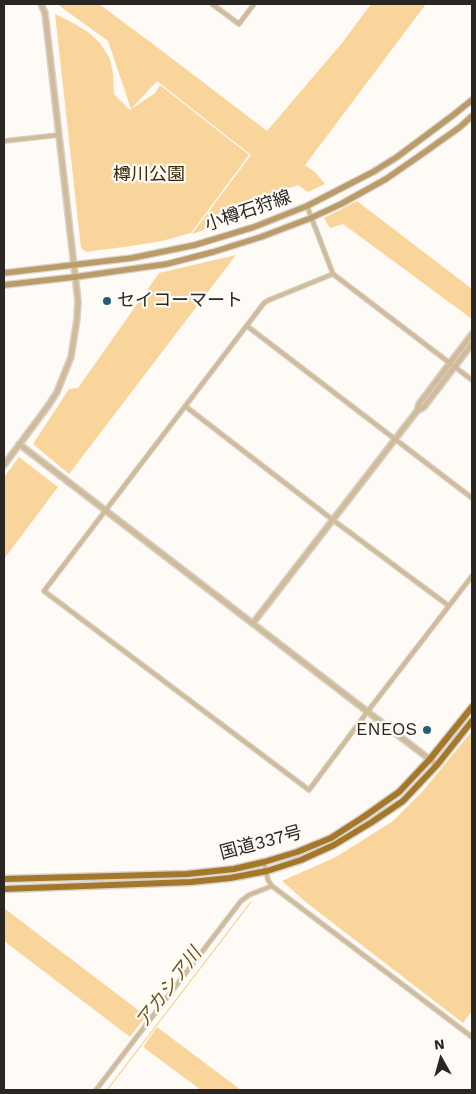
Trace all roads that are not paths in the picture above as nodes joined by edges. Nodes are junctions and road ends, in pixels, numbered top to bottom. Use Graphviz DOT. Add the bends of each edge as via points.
graph roads {
  1 [pos="42,4"];
  2 [pos="212,4"];
  3 [pos="254,4"];
  4 [pos="472,100"];
  5 [pos="472,116"];
  6 [pos="59,135"];
  7 [pos="4,141"];
  8 [pos="307,206"];
  9 [pos="311,218"];
  10 [pos="73,265"];
  11 [pos="4,273"];
  12 [pos="334,274"];
  13 [pos="75,277"];
  14 [pos="4,285"];
  15 [pos="247,326"];
  16 [pos="472,334"];
  17 [pos="472,344"];
  18 [pos="453,365"];
  19 [pos="472,380"];
  20 [pos="185,406"];
  21 [pos="396,440"];
  22 [pos="19,444"];
  23 [pos="4,465"];
  24 [pos="472,498"];
  25 [pos="106,510"];
  26 [pos="333,520"];
  27 [pos="472,576"];
  28 [pos="449,606"];
  29 [pos="253,623"];
  30 [pos="472,707"];
  31 [pos="368,711"];
  32 [pos="472,721"];
  33 [pos="430,759"];
  34 [pos="437,765"];
  35 [pos="264,862"];
  36 [pos="267,871"];
  37 [pos="4,880"];
  38 [pos="272,886"];
  39 [pos="4,889"];
  40 [pos="472,1037"];
  41 [pos="96,1090"];
  1 -- 6 [label="street"];
  2 -- 3 [label="street" via="239,24"];
  4 -- 8 [label="main road, 小樽石狩線" via="397,158"];
  5 -- 9 [label="main road, 小樽石狩線" via="386,179"];
  6 -- 7 [label="street"];
  6 -- 10 [label="street"];
  8 -- 9 [label="street"];
  8 -- 10 [label="main road, 小樽石狩線" via="195,245 132,258"];
  9 -- 12 [label="street"];
  9 -- 13 [label="main road, 小樽石狩線" via="193,258"];
  10 -- 11 [label="main road, 小樽石狩線"];
  10 -- 13 [label="street"];
  12 -- 15 [label="street" via="269,300"];
  12 -- 18 [label="street"];
  13 -- 14 [label="main road, 小樽石狩線"];
  13 -- 22 [label="street" via="78,300 71,358 57,392"];
  15 -- 20 [label="street"];
  15 -- 21 [label="street"];
  16 -- 18 [label="street"];
  17 -- 18 [label="street"];
  18 -- 19 [label="street"];
  18 -- 21 [label="street" via="419,404"];
  20 -- 25 [label="street"];
  20 -- 26 [label="street"];
  21 -- 24 [label="street"];
  21 -- 26 [label="street"];
  22 -- 23 [label="street"];
  22 -- 25 [label="street"];
  25 -- 29 [label="street"];
  25 -- 31 [label="street" via="44,591 309,790"];
  26 -- 28 [label="street"];
  26 -- 29 [label="street"];
  27 -- 28 [label="street"];
  28 -- 31 [label="street"];
  29 -- 31 [label="street"];
  30 -- 33 [label="highway, 国道337号"];
  31 -- 33 [label="street"];
  32 -- 34 [label="highway, 国道337号"];
  33 -- 34 [label="street"];
  33 -- 35 [label="highway, 国道337号" via="399,792 338,834 298,852"];
  34 -- 36 [label="highway, 国道337号" via="403,801 372,822 334,845"];
  35 -- 36 [label="street"];
  35 -- 37 [label="highway, 国道337号" via="187,874"];
  36 -- 38 [label="street"];
  36 -- 39 [label="highway, 国道337号" via="191,882"];
  38 -- 40 [label="street"];
  38 -- 41 [label="street" via="249,895 241,902"];
}
